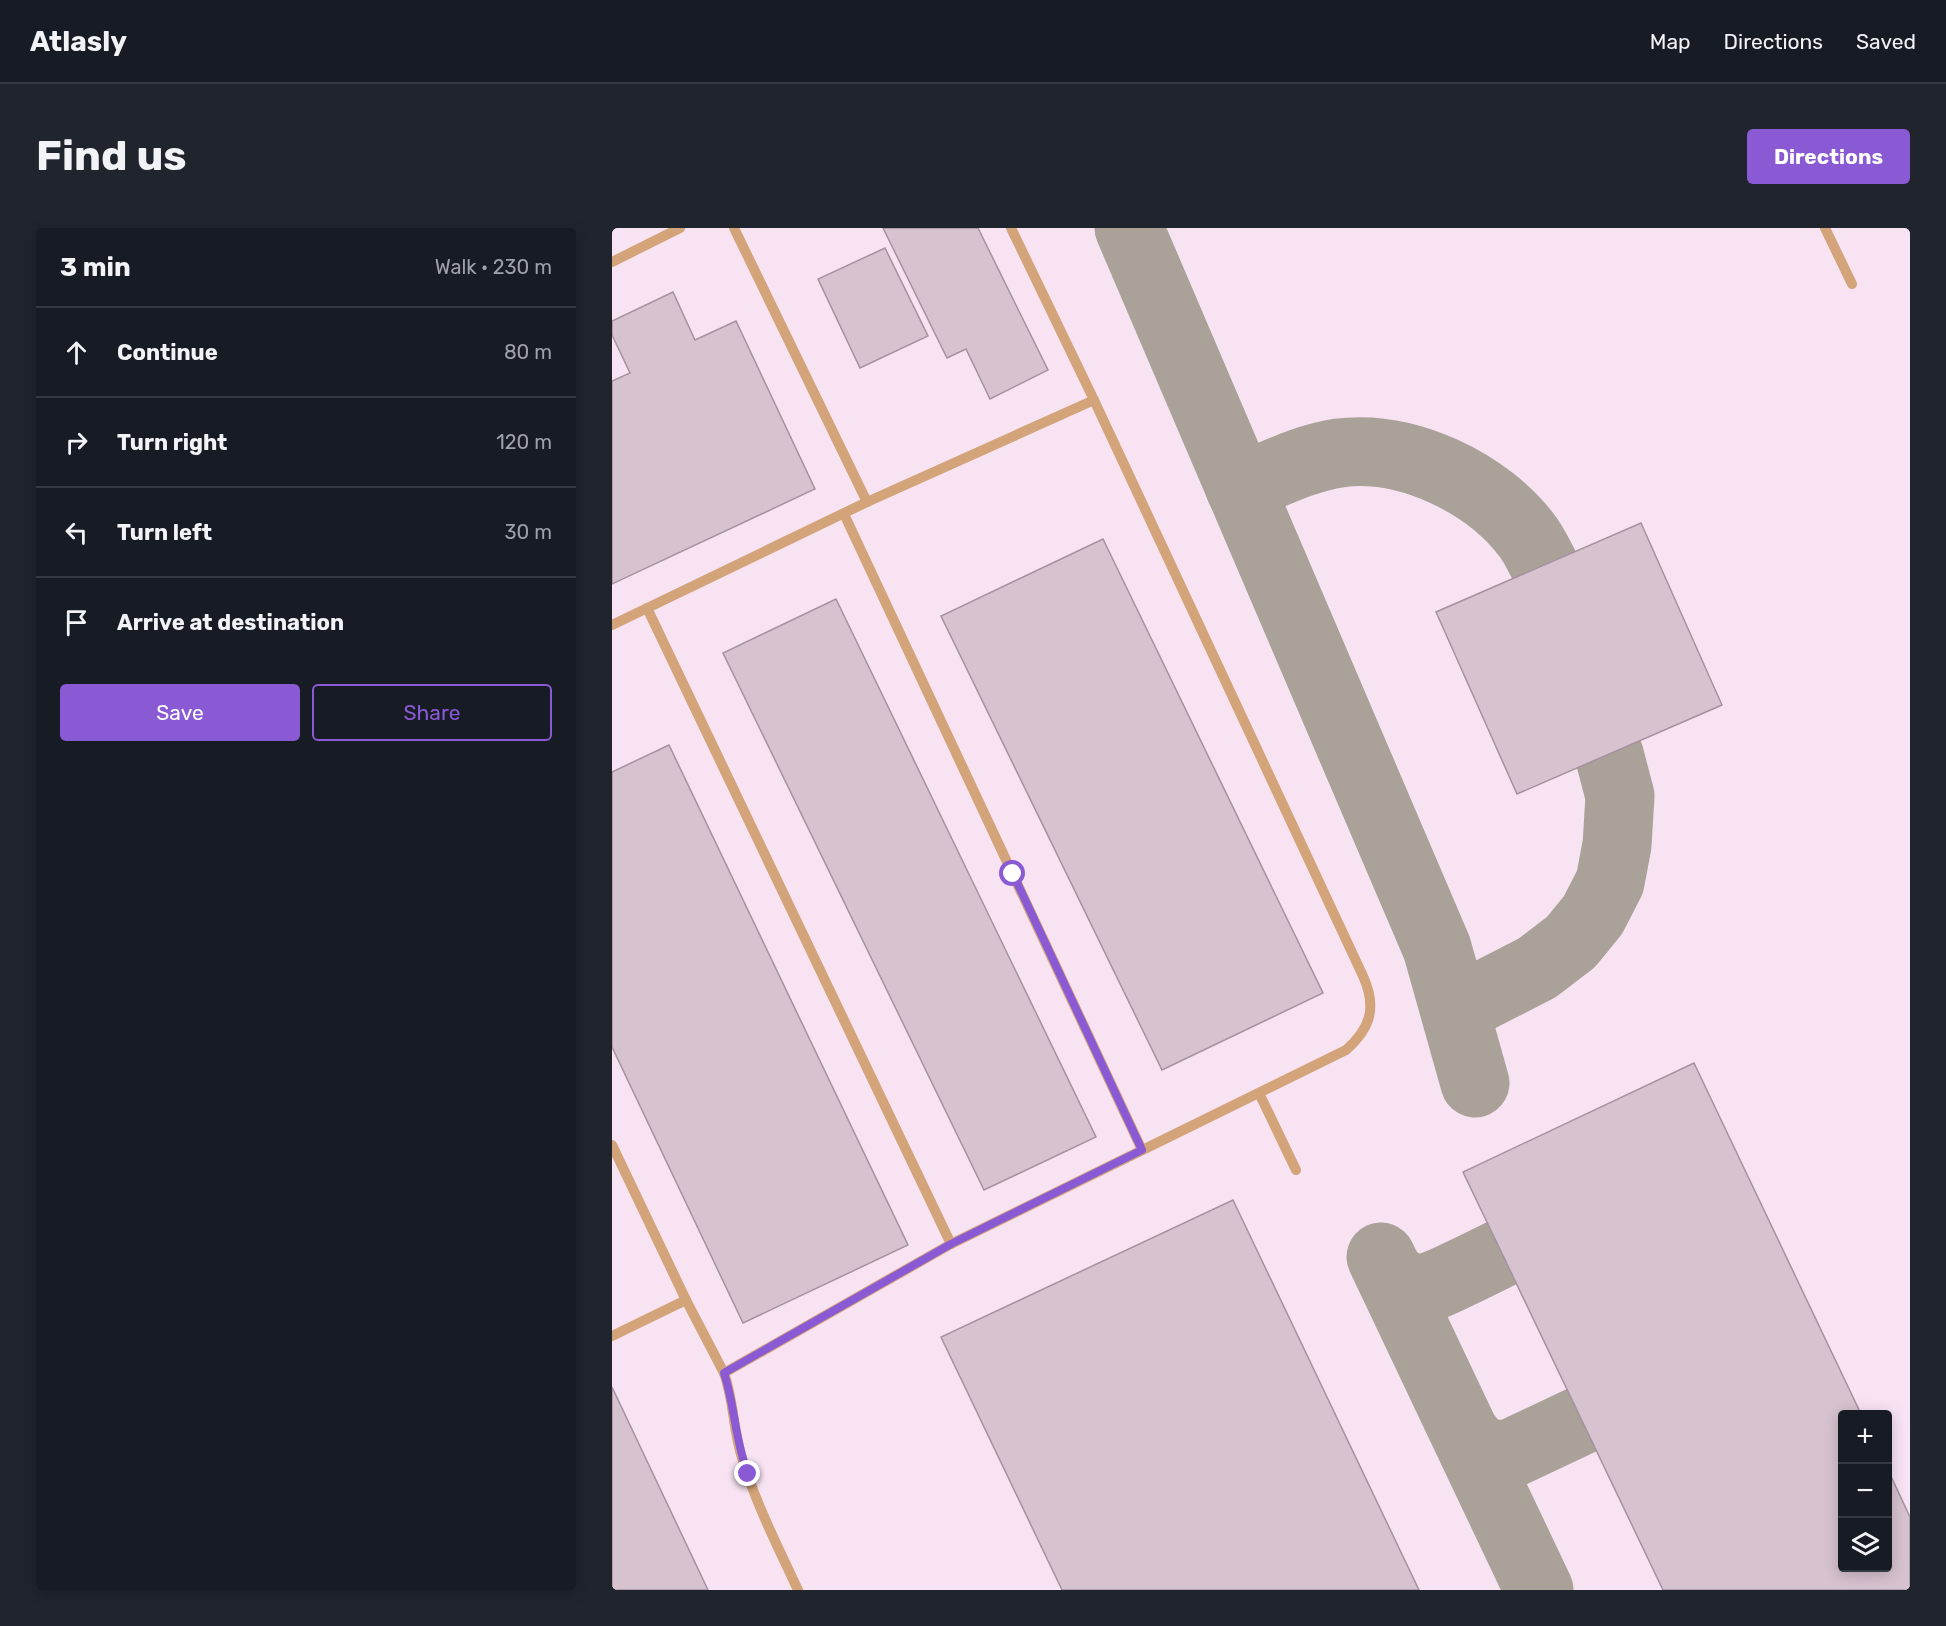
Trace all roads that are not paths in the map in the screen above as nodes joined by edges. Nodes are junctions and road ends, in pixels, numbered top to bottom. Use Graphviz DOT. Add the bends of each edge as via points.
graph roads {
  1 [pos="680,228"];
  2 [pos="734,228"];
  3 [pos="1011,228"];
  4 [pos="1825,228"];
  5 [pos="612,262"];
  6 [pos="1852,284"];
  7 [pos="1094,400"];
  8 [pos="867,502"];
  9 [pos="844,514"];
  10 [pos="647,608"];
  11 [pos="612,625"];
  12 [pos="1258,1093"];
  13 [pos="612,1145"];
  14 [pos="1142,1150"];
  15 [pos="1296,1170"];
  16 [pos="951,1244"];
  17 [pos="686,1300"];
  18 [pos="612,1336"];
  19 [pos="724,1373"];
  20 [pos="798,1590"];
  1 -- 5 [label="lane"];
  2 -- 8 [label="lane"];
  3 -- 7 [label="lane"];
  4 -- 6 [label="lane"];
  7 -- 8 [label="lane"];
  7 -- 12 [label="lane" via="1368,988 1369,1017 1359,1039 1346,1050"];
  8 -- 9 [label="lane"];
  9 -- 10 [label="lane"];
  9 -- 14 [label="lane"];
  10 -- 11 [label="lane"];
  10 -- 16 [label="lane"];
  12 -- 14 [label="lane"];
  12 -- 15 [label="lane"];
  13 -- 17 [label="lane"];
  14 -- 16 [label="lane"];
  16 -- 19 [label="lane"];
  17 -- 18 [label="lane"];
  17 -- 19 [label="lane"];
  19 -- 20 [label="lane" via="732,1396 742,1459"];
}
